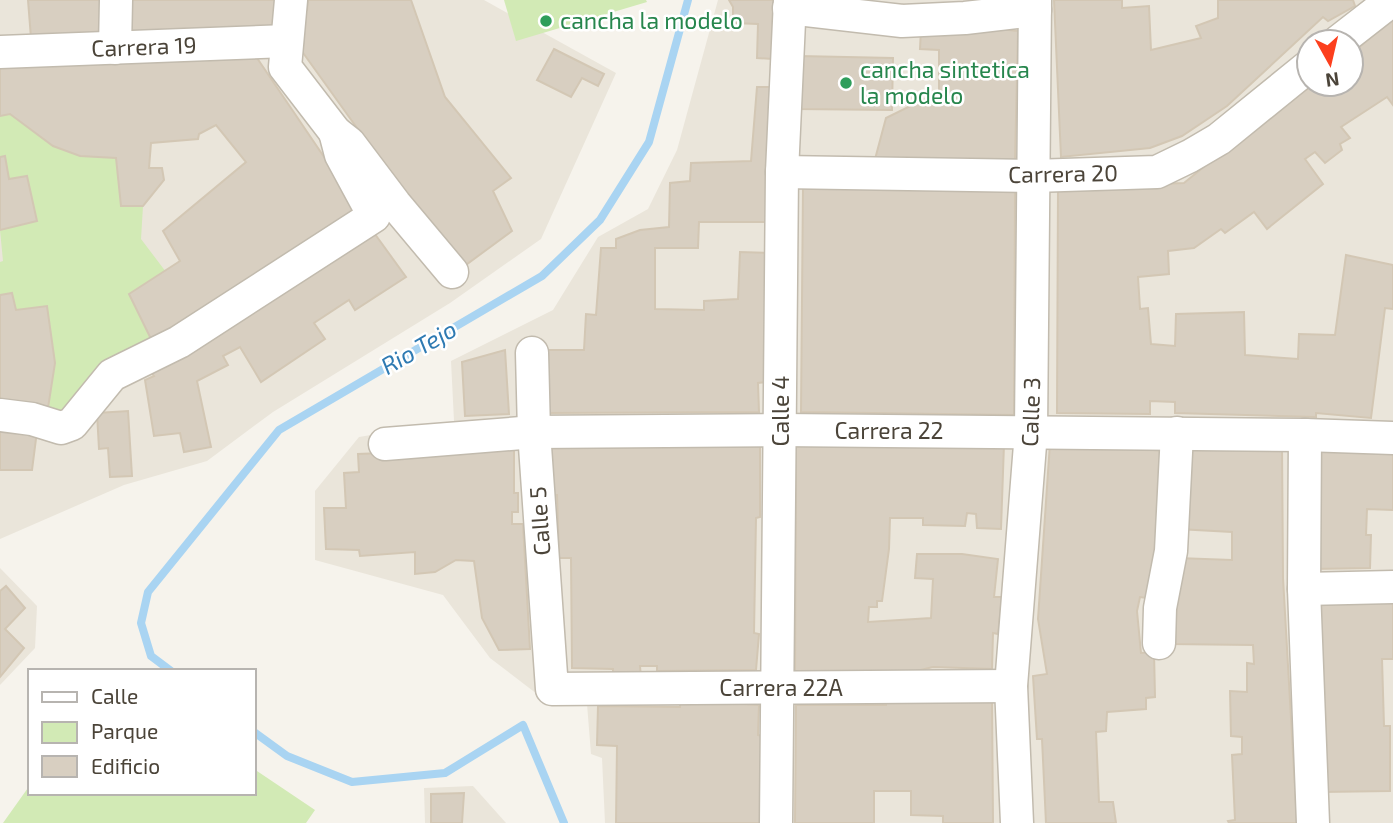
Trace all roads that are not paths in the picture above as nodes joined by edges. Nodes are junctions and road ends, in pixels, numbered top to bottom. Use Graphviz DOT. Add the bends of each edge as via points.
graph roads {
  1 [pos="116,0"];
  2 [pos="291,0"];
  3 [pos="1392,0"];
  4 [pos="790,4"];
  5 [pos="1035,5"];
  6 [pos="1356,28"];
  7 [pos="287,41"];
  8 [pos="115,48"];
  9 [pos="0,52"];
  10 [pos="1295,77"];
  11 [pos="335,132"];
  12 [pos="782,172"];
  13 [pos="1033,176"];
  14 [pos="452,272"];
  15 [pos="532,353"];
  16 [pos="0,415"];
  17 [pos="781,430"];
  18 [pos="534,432"];
  19 [pos="1031,432"];
  20 [pos="1177,433"];
  21 [pos="1305,435"];
  22 [pos="1393,438"];
  23 [pos="384,444"];
  24 [pos="1393,587"];
  25 [pos="1304,589"];
  26 [pos="1159,643"];
  27 [pos="1011,686"];
  28 [pos="551,688"];
  29 [pos="779,688"];
  30 [pos="776,823"];
  31 [pos="1017,823"];
  32 [pos="1313,823"];
  1 -- 8 [label="street"];
  2 -- 7 [label="street"];
  3 -- 6 [label="street"];
  4 -- 5 [label="street" via="902,21 965,18"];
  4 -- 12 [label="street, Calle 4"];
  5 -- 13 [label="street, Calle 3"];
  7 -- 8 [label="street, Carrera 19"];
  7 -- 11 [label="street" via="285,67"];
  8 -- 9 [label="street, Carrera 19"];
  10 -- 13 [label="street, Carrera 20" via="1219,139 1157,172"];
  11 -- 14 [label="street" via="349,143"];
  11 -- 16 [label="street" via="341,155 374,216 179,342 112,375 72,424 61,428"];
  12 -- 13 [label="street, Carrera 20"];
  12 -- 17 [label="street, Calle 4"];
  13 -- 19 [label="street, Calle 3"];
  15 -- 18 [label="street, Calle 5"];
  17 -- 18 [label="street, Carrera 22"];
  17 -- 19 [label="street, Carrera 22"];
  17 -- 29 [label="street, Calle 4"];
  18 -- 23 [label="street, Carrera 22"];
  18 -- 28 [label="street, Calle 5"];
  19 -- 20 [label="street, Carrera 22"];
  19 -- 27 [label="street, Calle 3"];
  20 -- 21 [label="street, Carrera 22"];
  20 -- 26 [label="street" via="1171,551 1160,608"];
  21 -- 22 [label="street, Carrera 22"];
  21 -- 25 [label="street"];
  24 -- 25 [label="street"];
  25 -- 32 [label="street"];
  27 -- 29 [label="street, Carrera 22A"];
  27 -- 31 [label="street, Calle 3"];
  28 -- 29 [label="street, Carrera 22A"];
  29 -- 30 [label="street, Calle 4"];
}
